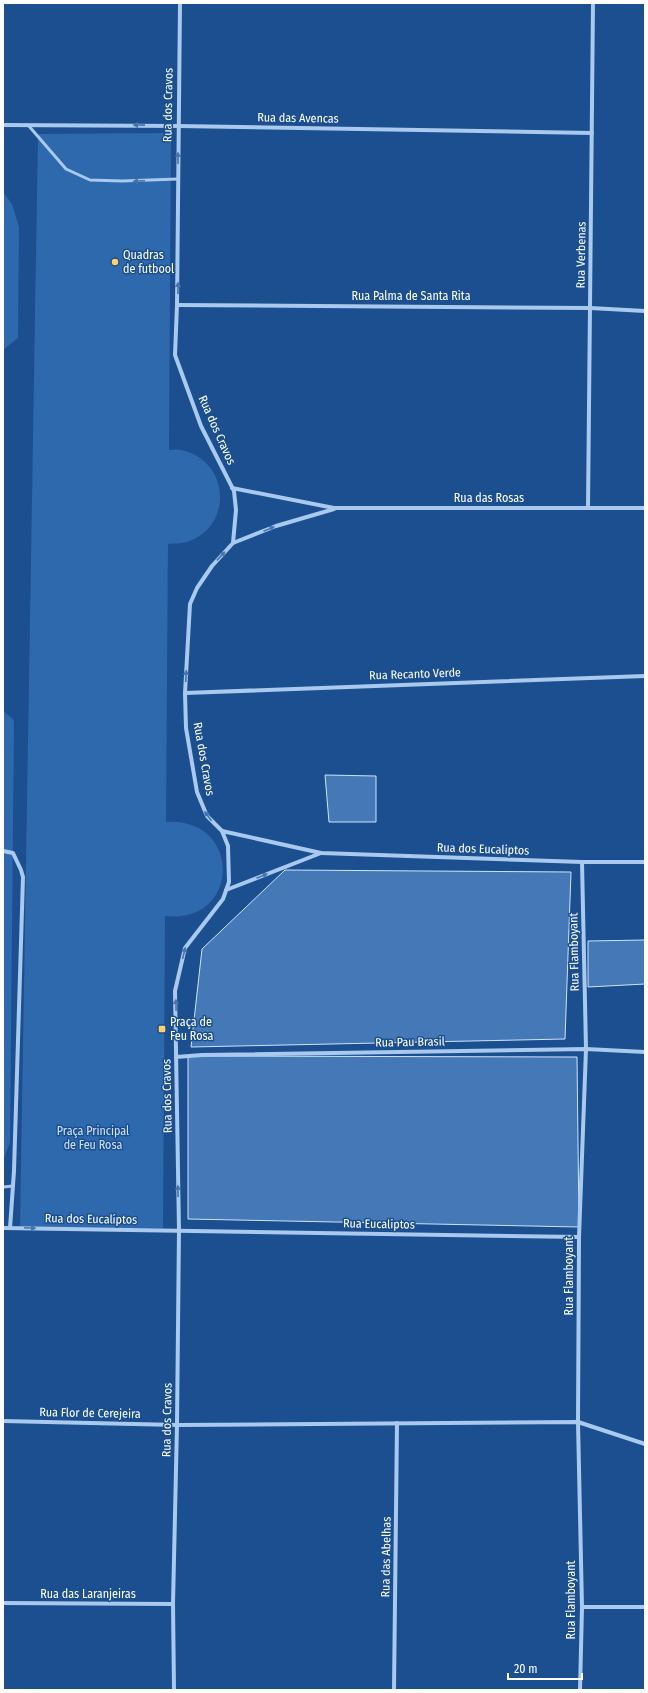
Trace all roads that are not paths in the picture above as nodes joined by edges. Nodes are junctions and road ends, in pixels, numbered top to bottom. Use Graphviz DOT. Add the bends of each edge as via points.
graph roads {
  1 [pos="180,3"];
  2 [pos="593,3"];
  3 [pos="28,124"];
  4 [pos="3,125"];
  5 [pos="178,126"];
  6 [pos="592,133"];
  7 [pos="178,179"];
  8 [pos="178,305"];
  9 [pos="590,308"];
  10 [pos="645,311"];
  11 [pos="232,488"];
  12 [pos="334,508"];
  13 [pos="588,508"];
  14 [pos="645,508"];
  15 [pos="233,543"];
  16 [pos="645,676"];
  17 [pos="185,693"];
  18 [pos="222,831"];
  19 [pos="3,850"];
  20 [pos="321,853"];
  21 [pos="582,862"];
  22 [pos="645,862"];
  23 [pos="226,890"];
  24 [pos="586,1049"];
  25 [pos="645,1052"];
  26 [pos="176,1057"];
  27 [pos="13,1186"];
  28 [pos="3,1187"];
  29 [pos="3,1228"];
  30 [pos="10,1228"];
  31 [pos="179,1230"];
  32 [pos="579,1237"];
  33 [pos="3,1421"];
  34 [pos="578,1422"];
  35 [pos="397,1423"];
  36 [pos="178,1425"];
  37 [pos="645,1444"];
  38 [pos="3,1603"];
  39 [pos="173,1604"];
  40 [pos="645,1607"];
  41 [pos="582,1608"];
  42 [pos="174,1690"];
  43 [pos="394,1690"];
  44 [pos="580,1690"];
  1 -- 5 [label="street, Rua dos Cravos"];
  2 -- 6 [label="street, Rua Verbenas"];
  3 -- 4 [label="street, Rua das Avencas"];
  5 -- 3 [label="street, Rua das Avencas, one-way"];
  7 -- 3 [label="lane, one-way" via="90,180 66,169"];
  5 -- 6 [label="street, Rua das Avencas"];
  7 -- 5 [label="street, Rua dos Cravos, one-way"];
  6 -- 9 [label="street, Rua Verbenas"];
  8 -- 7 [label="street, Rua dos Cravos, one-way"];
  8 -- 9 [label="street, Rua Palma de Santa Rita"];
  8 -- 11 [label="street, Rua dos Cravos" via="175,355 201,426"];
  9 -- 10 [label="street, Rua Palma de Santa Rita"];
  9 -- 13 [label="street, Rua Verbenas"];
  11 -- 12 [label="street, Rua das Rosas"];
  11 -- 15 [label="street, Rua dos Cravos" via="236,510"];
  12 -- 13 [label="street, Rua das Rosas"];
  15 -- 12 [label="street, Rua das Rosas, one-way"];
  13 -- 14 [label="street, Rua das Rosas"];
  17 -- 15 [label="street, Rua dos Cravos, one-way" via="190,604 212,566"];
  16 -- 17 [label="street, Rua Recanto Verde"];
  18 -- 17 [label="street, Rua dos Cravos, one-way" via="207,816 197,792 186,728"];
  18 -- 20 [label="street, Rua dos Eucaliptos"];
  18 -- 23 [label="street, Rua dos Cravos" via="230,861 230,882"];
  19 -- 27 [label="street" via="13,853 23,877"];
  20 -- 21 [label="street, Rua dos Eucaliptos"];
  23 -- 20 [label="street, Rua dos Eucaliptos, one-way"];
  21 -- 22 [label="street, Rua dos Eucaliptos"];
  21 -- 24 [label="street, Rua Flamboyant"];
  26 -- 23 [label="street, Rua dos Cravos, one-way" via="175,991 185,948 223,899"];
  24 -- 25 [label="street, Rua Pau Brasil"];
  24 -- 26 [label="street, Rua Pau Brasil"];
  24 -- 32 [label="street, Rua Flamboyant"];
  31 -- 26 [label="street, Rua dos Cravos, one-way"];
  27 -- 28 [label="lane"];
  27 -- 30 [label="street"];
  29 -- 30 [label="street, Rua dos Eucalíptos"];
  30 -- 31 [label="street, Rua dos Eucalíptos, one-way"];
  31 -- 32 [label="street, Rua Eucaliptos"];
  31 -- 36 [label="street, Rua dos Cravos"];
  32 -- 34 [label="street, Rua Flamboyant"];
  33 -- 36 [label="street, Rua Flor de Cerejeira"];
  34 -- 35 [label="street, Rua Flor de Cerejeira"];
  34 -- 37 [label="street, Rua Flor de Cerejeira"];
  34 -- 41 [label="street, Rua Flamboyant"];
  35 -- 36 [label="street, Rua Flor de Cerejeira"];
  35 -- 43 [label="street, Rua das Abelhas"];
  36 -- 39 [label="street, Rua dos Cravos"];
  38 -- 39 [label="street, Rua das Laranjeiras"];
  39 -- 42 [label="street, Rua dos Cravos"];
  40 -- 41 [label="street"];
  41 -- 44 [label="street, Rua Flamboyant"];
}
